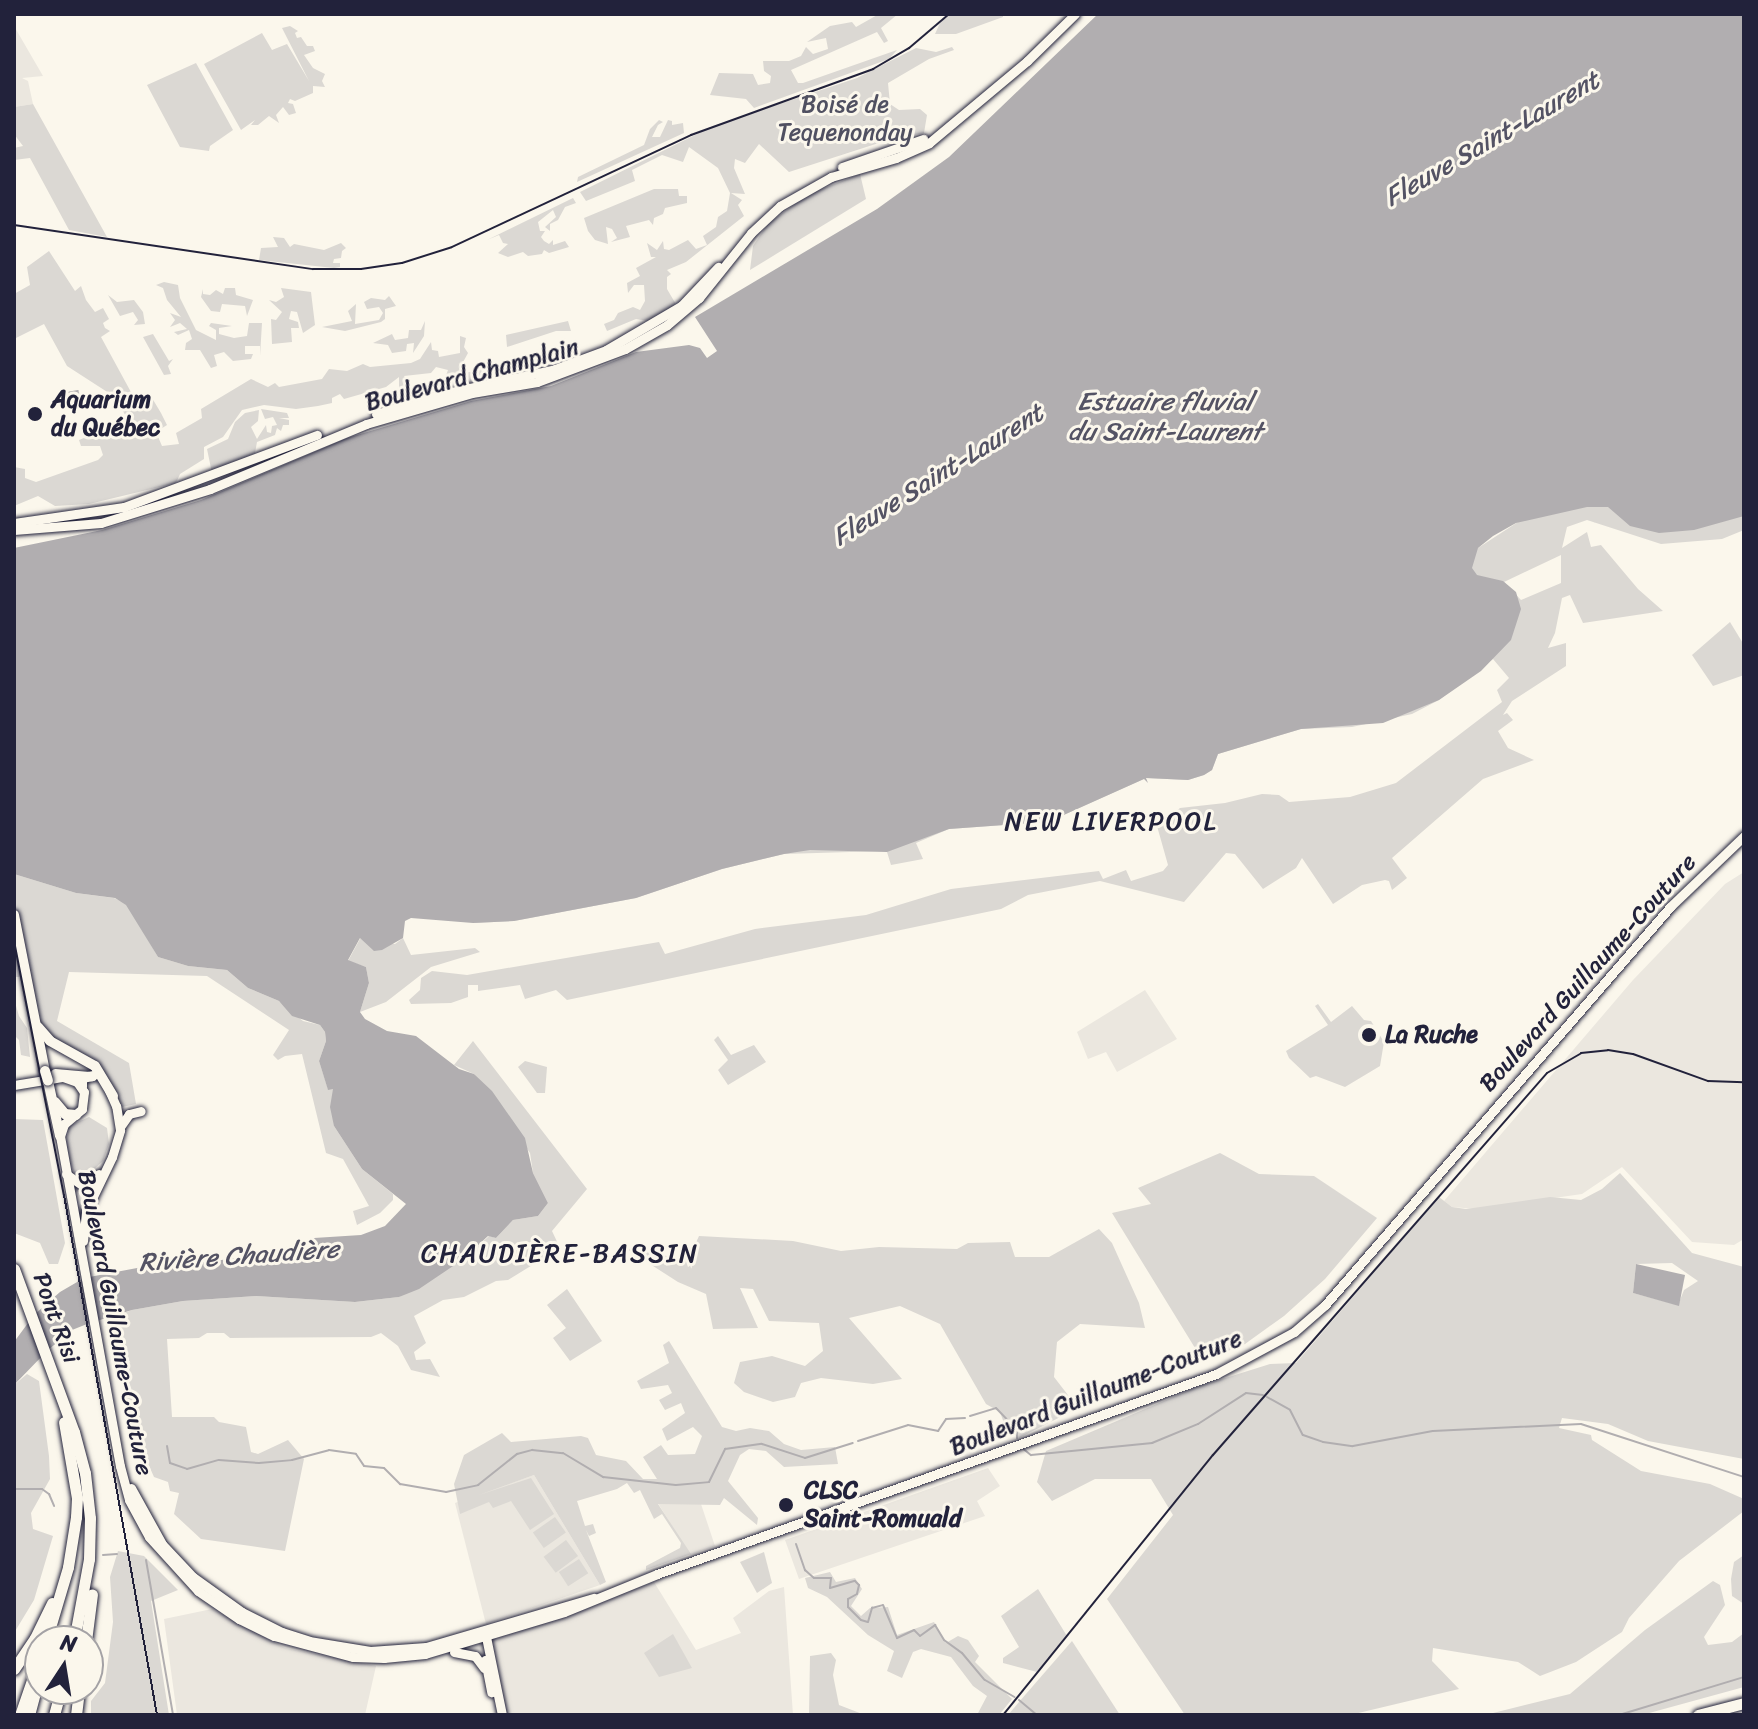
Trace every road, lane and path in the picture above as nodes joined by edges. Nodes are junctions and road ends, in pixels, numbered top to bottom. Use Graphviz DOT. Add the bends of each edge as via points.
graph roads {
  1 [pos="1067,14"];
  2 [pos="1075,14"];
  3 [pos="14,523"];
  4 [pos="14,530"];
  5 [pos="1744,836"];
  6 [pos="14,915"];
  7 [pos="31,1010"];
  8 [pos="93,1076"];
  9 [pos="14,1083"];
  10 [pos="82,1087"];
  11 [pos="51,1097"];
  12 [pos="115,1101"];
  13 [pos="76,1115"];
  14 [pos="120,1127"];
  15 [pos="60,1136"];
  16 [pos="108,1166"];
  17 [pos="66,1174"];
  18 [pos="80,1236"];
  19 [pos="14,1269"];
  20 [pos="14,1290"];
  21 [pos="101,1352"];
  22 [pos="54,1385"];
  23 [pos="74,1485"];
  24 [pos="90,1518"];
  25 [pos="52,1625"];
  26 [pos="77,1625"];
  27 [pos="88,1625"];
  28 [pos="483,1636"];
  29 [pos="443,1651"];
  30 [pos="14,1669"];
  31 [pos="487,1674"];
  32 [pos="1744,1703"];
  33 [pos="499,1715"];
  34 [pos="1698,1715"];
  1 -- 3 [label="main road, Boulevard Champlain" via="926,138 826,172 782,197 746,230 688,301 606,350 555,369 438,395 362,419 134,505"];
  2 -- 4 [label="main road, Boulevard Champlain" via="939,136 905,155 822,181 780,206 699,298 667,325 625,349 537,382 472,393 366,424 210,489 101,523"];
  5 -- 28 [label="main road, Boulevard Guillaume-Couture" via="1673,903 1325,1305 1294,1332 1216,1374 587,1604"];
  6 -- 7 [label="highway, Boulevard Guillaume-Couture"];
  7 -- 11 [label="highway, Boulevard Guillaume-Couture"];
  7 -- 12 [label="highway, Boulevard Guillaume-Couture" via="43,1035 95,1066"];
  8 -- 9 [label="main road" via="64,1072"];
  8 -- 10 [label="highway" via="82,1078"];
  8 -- 12 [label="main road"];
  9 -- 10 [label="main road" via="63,1077"];
  10 -- 13 [label="main road" via="84,1103"];
  11 -- 13 [label="highway" via="65,1114"];
  11 -- 15 [label="highway, Boulevard Guillaume-Couture"];
  12 -- 14 [label="main road, Boulevard Guillaume-Couture"];
  12 -- 14 [label="main road" via="140,1109 125,1117"];
  13 -- 15 [label="main road" via="64,1124"];
  14 -- 16 [label="main road, Boulevard Guillaume-Couture"];
  15 -- 17 [label="main road, Boulevard Guillaume-Couture"];
  16 -- 17 [label="main road" via="85,1184"];
  16 -- 18 [label="main road, Boulevard Guillaume-Couture" via="88,1203"];
  17 -- 18 [label="main road, Boulevard Guillaume-Couture"];
  18 -- 21 [label="main road, Boulevard Guillaume-Couture"];
  19 -- 22 [label="highway, Pont Risi"];
  20 -- 22 [label="highway, Pont Risi"];
  21 -- 28 [label="main road, Boulevard Guillaume-Couture" via="124,1465 140,1508 172,1556 213,1593 282,1632 343,1648 406,1650"];
  21 -- 29 [label="main road, Boulevard Guillaume-Couture" via="129,1500 149,1537 189,1583 239,1619 308,1648 384,1658"];
  22 -- 23 [label="highway"];
  22 -- 24 [label="highway" via="83,1462"];
  23 -- 25 [label="highway" via="75,1532"];
  23 -- 30 [label="highway" via="60,1582 35,1638"];
  24 -- 26 [label="highway" via="87,1580"];
  24 -- 27 [label="highway" via="95,1553"];
  28 -- 29 [label="main road, Boulevard Guillaume-Couture"];
  28 -- 31 [label="main road"];
  28 -- 33 [label="main road"];
  29 -- 31 [label="main road" via="471,1654"];
  31 -- 33 [label="main road"];
  32 -- 34 [label="highway"];
}
